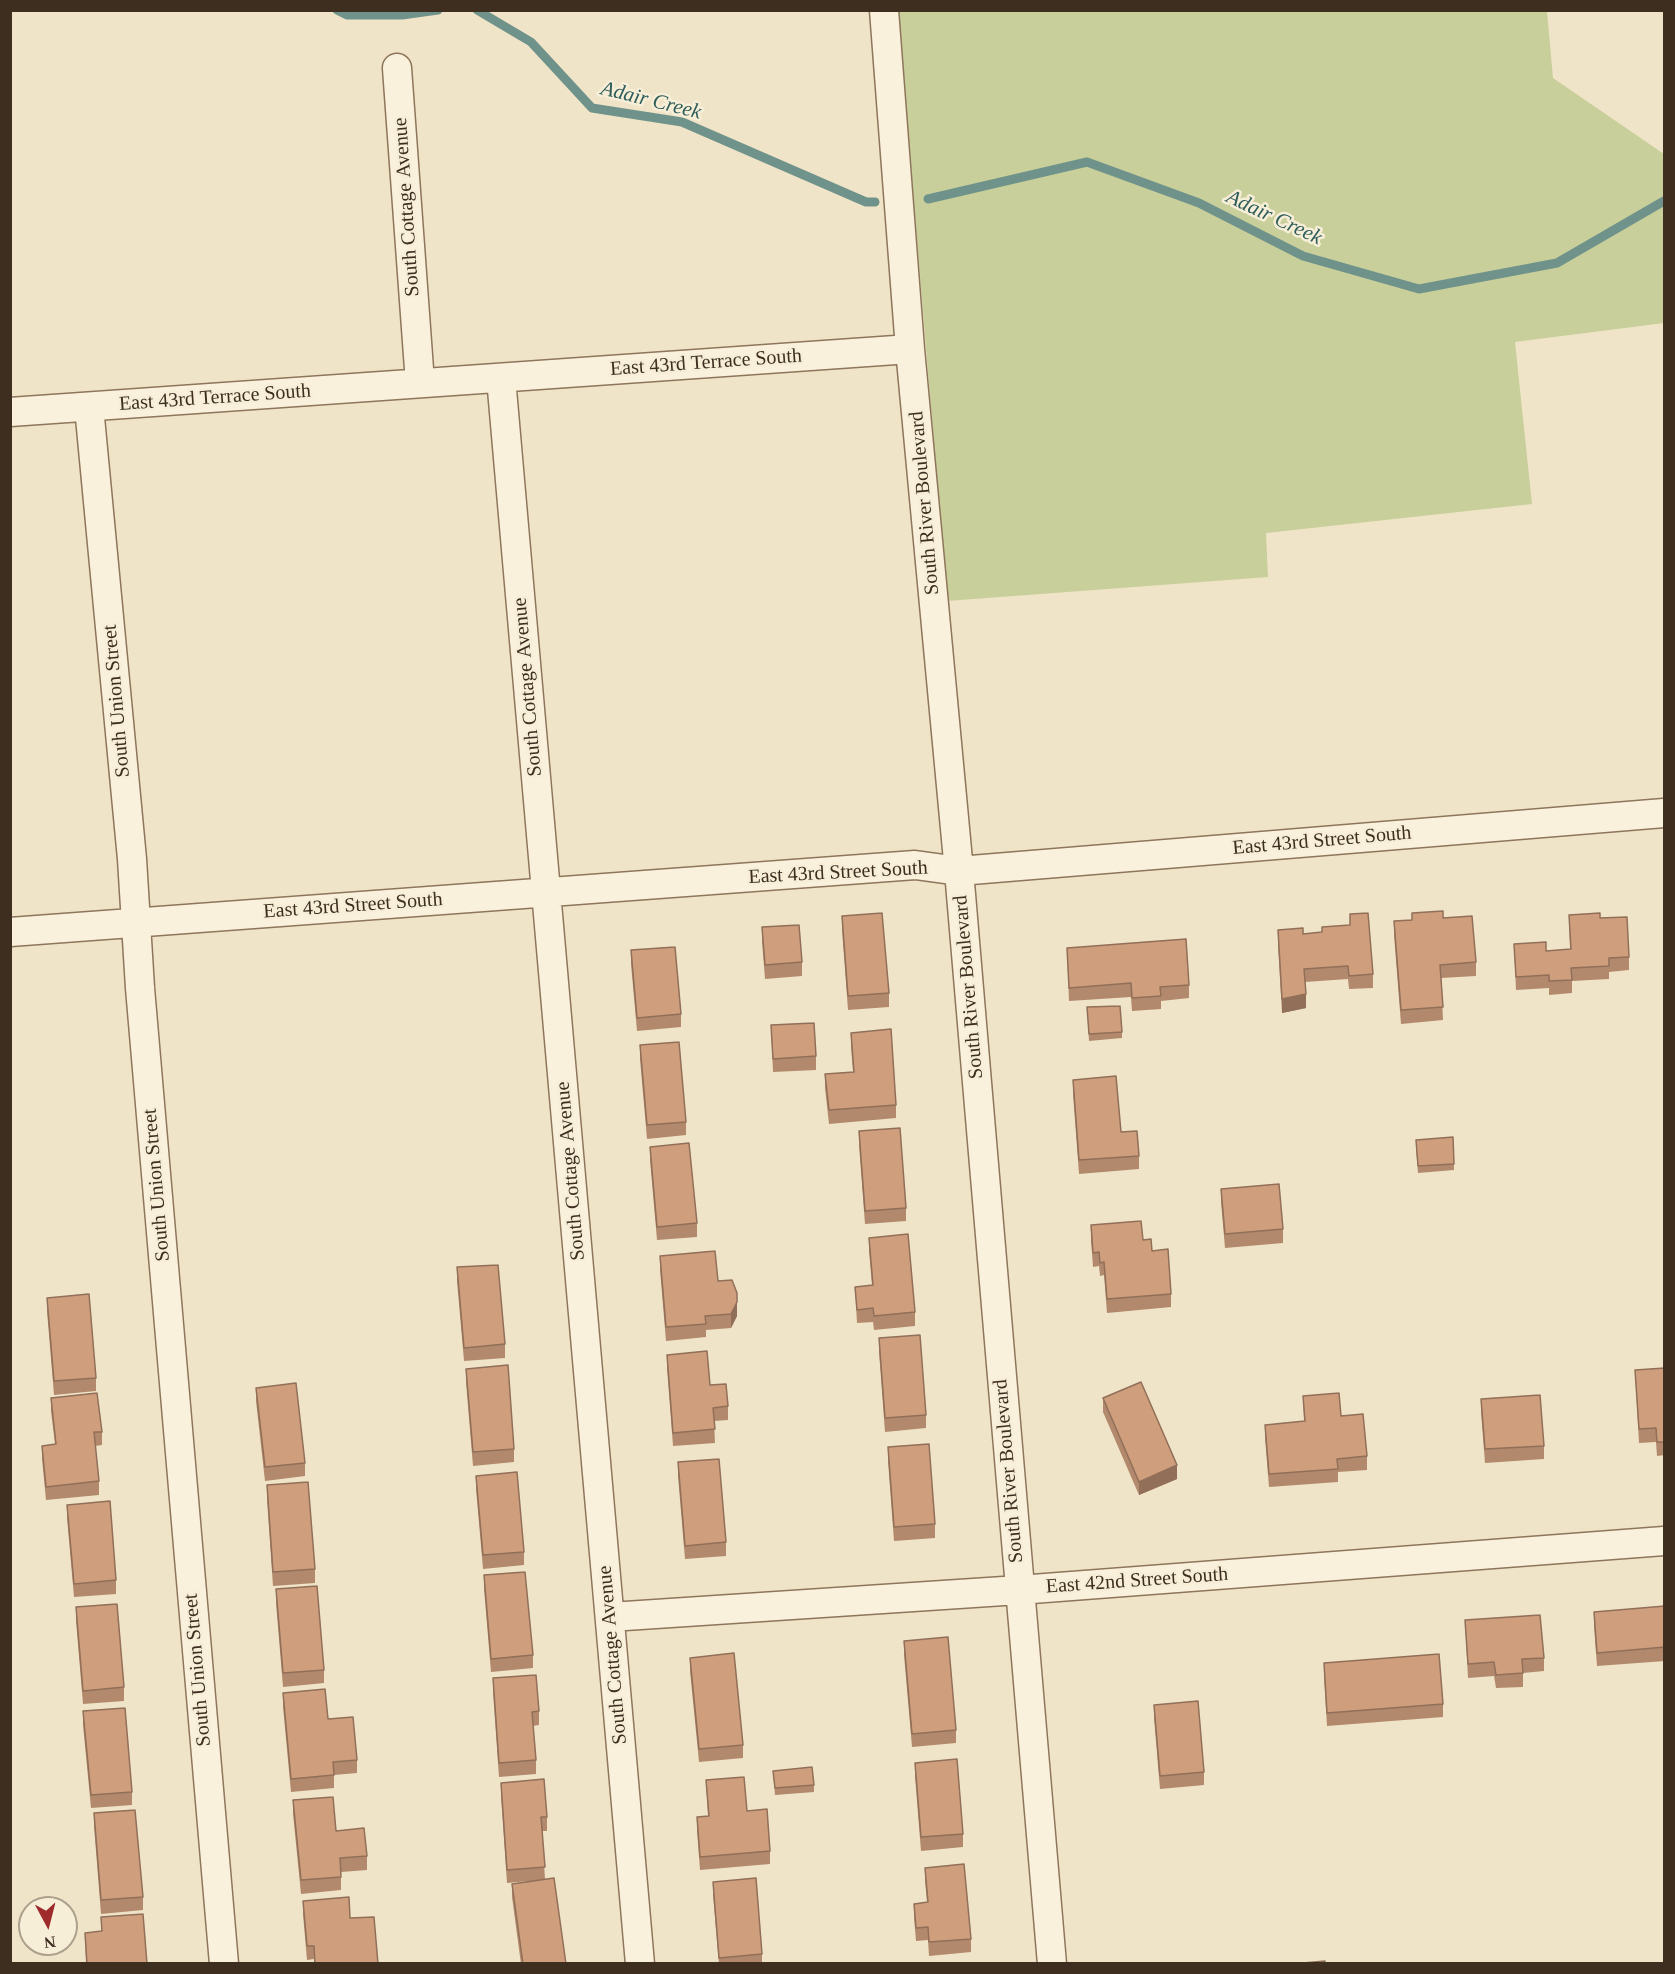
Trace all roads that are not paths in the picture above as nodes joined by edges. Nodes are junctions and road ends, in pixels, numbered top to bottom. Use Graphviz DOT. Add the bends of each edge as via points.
graph roads {
  1 [pos="884,10"];
  2 [pos="397,68"];
  3 [pos="910,349"];
  4 [pos="501,378"];
  5 [pos="420,383"];
  6 [pos="89,407"];
  7 [pos="10,412"];
  8 [pos="1665,813"];
  9 [pos="959,871"];
  10 [pos="546,892"];
  11 [pos="136,922"];
  12 [pos="10,932"];
  13 [pos="1665,1541"];
  14 [pos="1019,1590"];
  15 [pos="610,1617"];
  16 [pos="224,1964"];
  17 [pos="640,1964"];
  18 [pos="1052,1964"];
  1 -- 3 [label="street, South River Boulevard"];
  2 -- 5 [label="street, South Cottage Avenue"];
  3 -- 4 [label="street, East 43rd Terrace South"];
  3 -- 9 [label="street, South River Boulevard"];
  4 -- 5 [label="street, East 43rd Terrace South"];
  4 -- 10 [label="street, South Cottage Avenue"];
  5 -- 6 [label="street, East 43rd Terrace South"];
  6 -- 7 [label="street, East 43rd Terrace South"];
  6 -- 11 [label="street, South Union Street"];
  8 -- 9 [label="street, East 43rd Street South"];
  9 -- 10 [label="street, East 43rd Street South" via="915,865"];
  9 -- 14 [label="street, South River Boulevard"];
  10 -- 11 [label="street, East 43rd Street South"];
  10 -- 15 [label="street, South Cottage Avenue"];
  11 -- 12 [label="street, East 43rd Street South"];
  11 -- 16 [label="street, South Union Street"];
  13 -- 14 [label="street, East 42nd Street South"];
  14 -- 15 [label="street, East 42nd Street South"];
  14 -- 18 [label="street, South River Boulevard"];
  15 -- 17 [label="street, South Cottage Avenue"];
}
